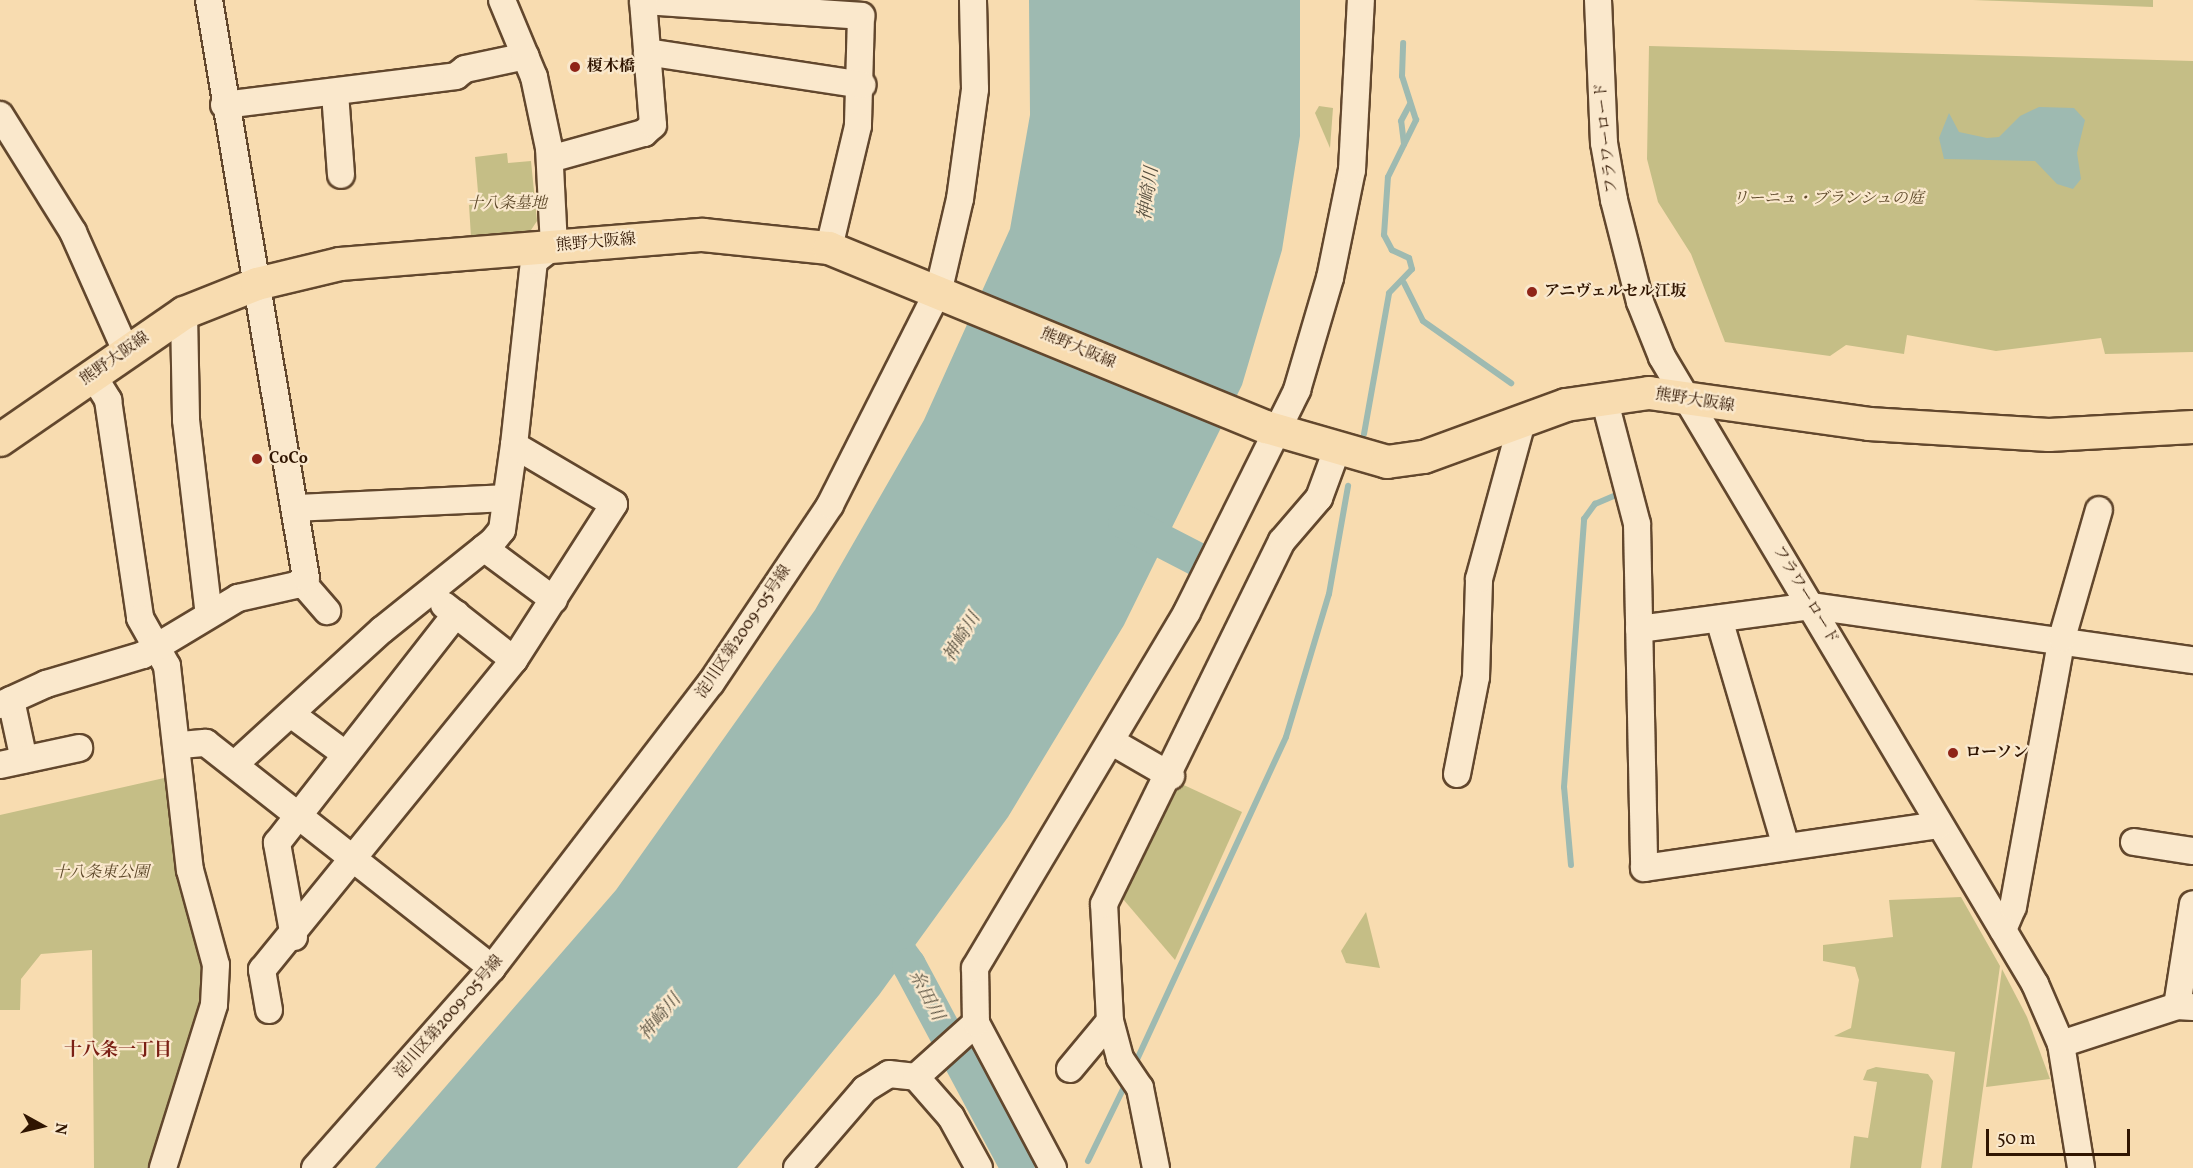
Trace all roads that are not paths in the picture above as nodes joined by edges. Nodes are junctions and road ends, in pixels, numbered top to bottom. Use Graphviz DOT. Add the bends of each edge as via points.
graph roads {
  1 [pos="209,0"];
  2 [pos="503,0"];
  3 [pos="973,0"];
  4 [pos="1361,0"];
  5 [pos="1598,0"];
  6 [pos="643,1"];
  7 [pos="647,52"];
  8 [pos="526,56"];
  9 [pos="862,85"];
  10 [pos="335,93"];
  11 [pos="224,105"];
  12 [pos="0,115"];
  13 [pos="550,159"];
  14 [pos="341,176"];
  15 [pos="554,246"];
  16 [pos="829,248"];
  17 [pos="257,284"];
  18 [pos="944,292"];
  19 [pos="184,313"];
  20 [pos="125,349"];
  21 [pos="92,374"];
  22 [pos="1604,398"];
  23 [pos="1690,401"];
  24 [pos="1522,422"];
  25 [pos="2193,427"];
  26 [pos="1273,430"];
  27 [pos="0,440"];
  28 [pos="514,445"];
  29 [pos="1336,452"];
  30 [pos="506,498"];
  31 [pos="295,508"];
  32 [pos="2099,510"];
  33 [pos="484,548"];
  34 [pos="301,581"];
  35 [pos="429,592"];
  36 [pos="554,600"];
  37 [pos="1812,606"];
  38 [pos="327,611"];
  39 [pos="456,614"];
  40 [pos="209,615"];
  41 [pos="1719,619"];
  42 [pos="1639,629"];
  43 [pos="2062,638"];
  44 [pos="158,645"];
  45 [pos="514,660"];
  46 [pos="2193,660"];
  47 [pos="5,702"];
  48 [pos="291,714"];
  49 [pos="1114,743"];
  50 [pos="181,745"];
  51 [pos="79,748"];
  52 [pos="345,754"];
  53 [pos="12,763"];
  54 [pos="235,764"];
  55 [pos="1457,774"];
  56 [pos="1171,776"];
  57 [pos="297,813"];
  58 [pos="1939,825"];
  59 [pos="2134,842"];
  60 [pos="1786,846"];
  61 [pos="2193,851"];
  62 [pos="356,860"];
  63 [pos="2192,911"];
  64 [pos="2003,930"];
  65 [pos="294,937"];
  66 [pos="492,968"];
  67 [pos="2185,1006"];
  68 [pos="269,1010"];
  69 [pos="1110,1021"];
  70 [pos="971,1026"];
  71 [pos="2061,1044"];
  72 [pos="1070,1070"];
  73 [pos="923,1071"];
  74 [pos="163,1168"];
  75 [pos="315,1168"];
  76 [pos="797,1168"];
  77 [pos="979,1168"];
  78 [pos="1053,1168"];
  79 [pos="1156,1168"];
  80 [pos="2081,1168"];
  1 -- 11 [label="street"];
  2 -- 8 [label="street"];
  3 -- 18 [label="street, 淀川区第2009-05号線" via="975,89"];
  4 -- 26 [label="street" via="1352,170 1330,278"];
  5 -- 23 [label="street, フラワーロード" via="1604,143 1614,200 1640,302 1662,357"];
  6 -- 7 [label="street"];
  6 -- 9 [label="street" via="861,16"];
  7 -- 9 [label="street"];
  7 -- 13 [label="street" via="653,125 644,133"];
  8 -- 10 [label="street" via="465,69 456,76"];
  8 -- 13 [label="street"];
  9 -- 16 [label="street"];
  10 -- 11 [label="street"];
  10 -- 14 [label="street"];
  11 -- 17 [label="street"];
  12 -- 20 [label="street" via="73,232"];
  13 -- 15 [label="street"];
  15 -- 16 [label="main road, 熊野大阪線" via="703,235"];
  15 -- 17 [label="main road, 熊野大阪線" via="340,264"];
  15 -- 28 [label="street" via="534,261"];
  16 -- 18 [label="main road, 熊野大阪線"];
  17 -- 19 [label="main road, 熊野大阪線"];
  17 -- 31 [label="street"];
  18 -- 26 [label="main road, 熊野大阪線"];
  18 -- 66 [label="street, 淀川区第2009-05号線" via="830,505 711,683"];
  19 -- 20 [label="main road, 熊野大阪線"];
  19 -- 40 [label="street" via="186,420"];
  20 -- 21 [label="main road, 熊野大阪線"];
  21 -- 27 [label="main road, 熊野大阪線"];
  21 -- 44 [label="street" via="108,400 140,618"];
  22 -- 23 [label="main road, 熊野大阪線" via="1648,393"];
  22 -- 24 [label="main road, 熊野大阪線"];
  22 -- 42 [label="street" via="1637,524"];
  23 -- 25 [label="main road, 熊野大阪線" via="1869,423 2049,435"];
  23 -- 37 [label="street, フラワーロード"];
  24 -- 29 [label="main road, 熊野大阪線" via="1424,457 1387,462"];
  24 -- 55 [label="street" via="1479,579 1476,676"];
  26 -- 29 [label="main road, 熊野大阪線"];
  26 -- 49 [label="street"];
  28 -- 30 [label="street"];
  28 -- 36 [label="street" via="614,504"];
  29 -- 56 [label="street" via="1319,498 1282,541"];
  30 -- 31 [label="street"];
  30 -- 33 [label="street" via="502,530"];
  31 -- 34 [label="street" via="306,578"];
  32 -- 43 [label="street"];
  33 -- 35 [label="street"];
  33 -- 36 [label="street"];
  34 -- 38 [label="street"];
  34 -- 40 [label="street" via="238,598"];
  35 -- 39 [label="street"];
  35 -- 48 [label="street"];
  36 -- 45 [label="street"];
  37 -- 41 [label="street"];
  37 -- 43 [label="street"];
  37 -- 58 [label="street, フラワーロード"];
  39 -- 45 [label="street"];
  39 -- 52 [label="street"];
  40 -- 44 [label="street"];
  41 -- 42 [label="street"];
  41 -- 60 [label="street"];
  42 -- 60 [label="street" via="1644,868"];
  43 -- 46 [label="street"];
  43 -- 64 [label="street" via="2013,907"];
  44 -- 47 [label="street"];
  44 -- 50 [label="street" via="167,666"];
  45 -- 62 [label="street"];
  47 -- 53 [label="street"];
  48 -- 52 [label="street"];
  48 -- 54 [label="street"];
  49 -- 56 [label="street"];
  49 -- 70 [label="street" via="975,968"];
  50 -- 54 [label="street" via="206,743"];
  50 -- 74 [label="street" via="190,870 216,965 214,1005"];
  51 -- 53 [label="street"];
  52 -- 57 [label="street"];
  54 -- 57 [label="street"];
  56 -- 69 [label="street" via="1104,904"];
  57 -- 62 [label="street"];
  57 -- 65 [label="street" via="277,843"];
  58 -- 60 [label="street"];
  58 -- 64 [label="street, フラワーロード"];
  59 -- 61 [label="street"];
  62 -- 65 [label="street"];
  62 -- 66 [label="street"];
  63 -- 67 [label="street"];
  64 -- 71 [label="street, フラワーロード"];
  65 -- 68 [label="street" via="262,970"];
  66 -- 75 [label="street, 淀川区第2009-05号線"];
  67 -- 71 [label="street"];
  69 -- 72 [label="street"];
  69 -- 79 [label="street" via="1120,1058 1140,1088"];
  70 -- 73 [label="street"];
  70 -- 78 [label="street"];
  71 -- 80 [label="street, フラワーロード"];
  73 -- 76 [label="street" via="889,1074 865,1089"];
  73 -- 77 [label="street"];
}
